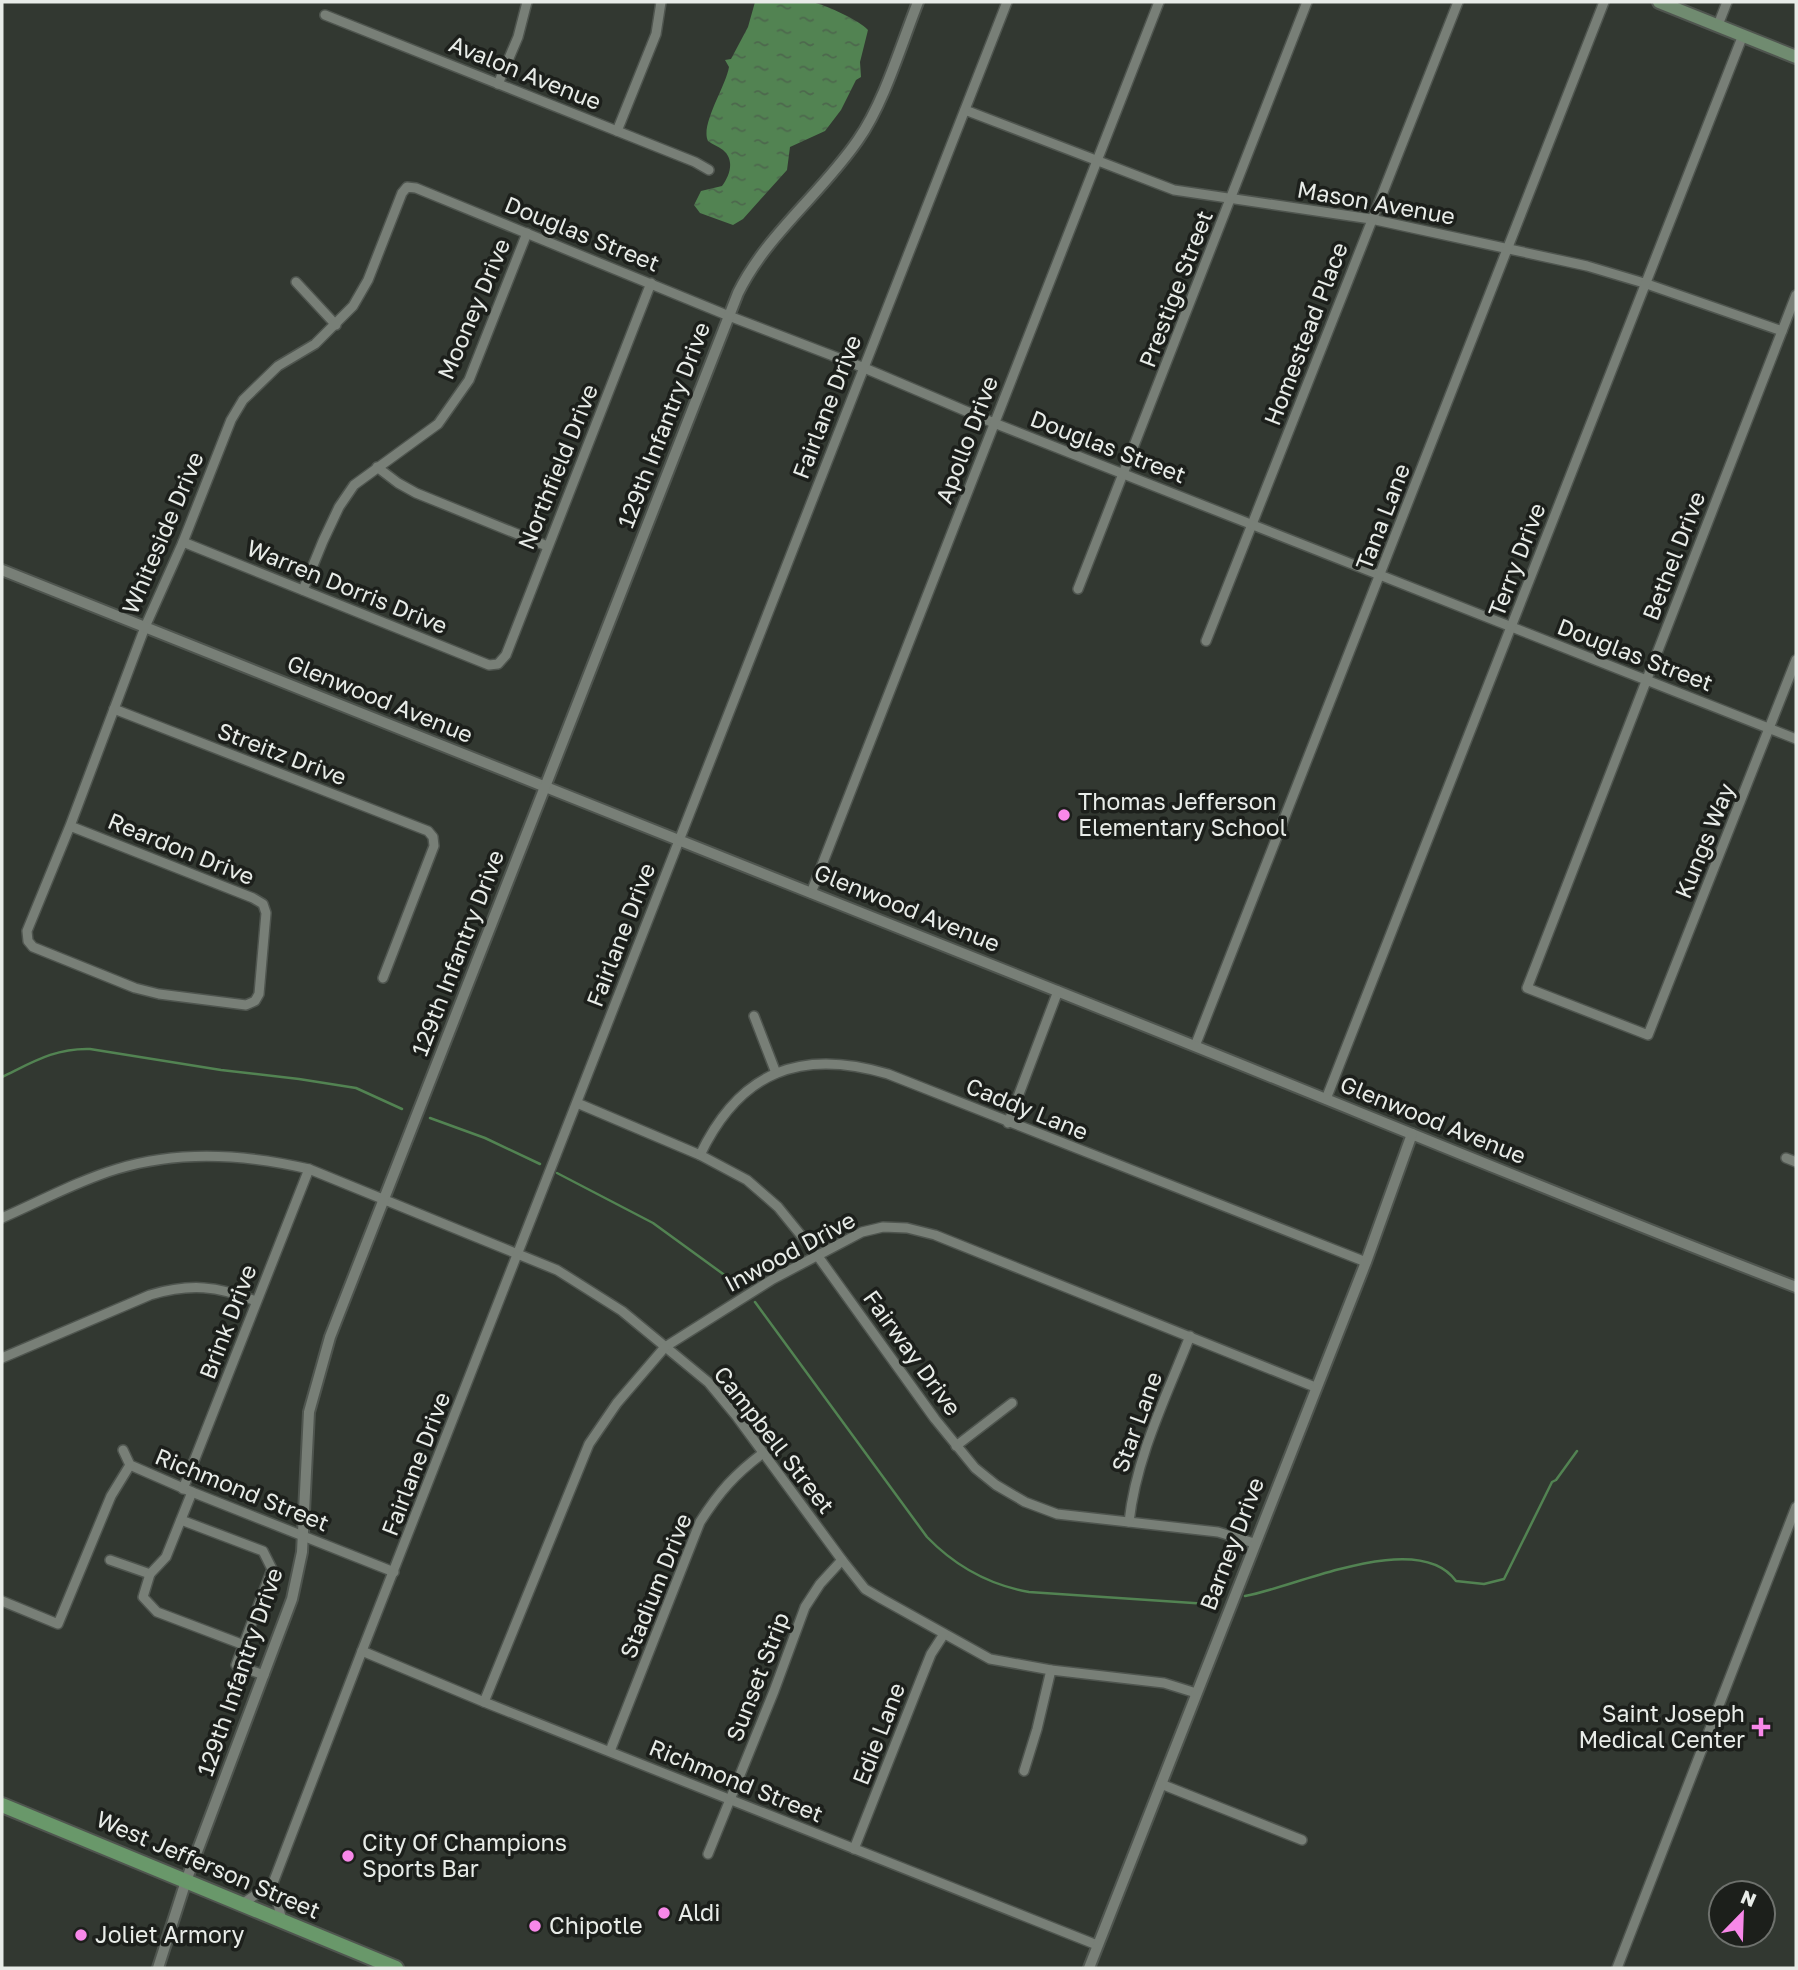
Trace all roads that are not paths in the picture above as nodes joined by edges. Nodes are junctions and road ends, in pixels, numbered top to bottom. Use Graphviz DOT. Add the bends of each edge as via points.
graph roads {
  1 [pos="527,2"];
  2 [pos="661,2"];
  3 [pos="918,2"];
  4 [pos="1007,2"];
  5 [pos="1159,2"];
  6 [pos="1307,2"];
  7 [pos="1458,2"];
  8 [pos="1604,2"];
  9 [pos="1659,2"];
  10 [pos="1727,2"];
  11 [pos="325,15"];
  12 [pos="1718,25"];
  13 [pos="1743,35"];
  14 [pos="1796,57"];
  15 [pos="498,83"];
  16 [pos="965,110"];
  17 [pos="617,131"];
  18 [pos="1097,161"];
  19 [pos="709,170"];
  20 [pos="407,187"];
  21 [pos="1232,199"];
  22 [pos="1371,219"];
  23 [pos="527,233"];
  24 [pos="1508,249"];
  25 [pos="296,282"];
  26 [pos="651,283"];
  27 [pos="1644,283"];
  28 [pos="1796,295"];
  29 [pos="729,316"];
  30 [pos="336,325"];
  31 [pos="1782,331"];
  32 [pos="862,367"];
  33 [pos="994,424"];
  34 [pos="377,467"];
  35 [pos="1123,474"];
  36 [pos="1252,525"];
  37 [pos="183,542"];
  38 [pos="547,546"];
  39 [pos="2,570"];
  40 [pos="1381,577"];
  41 [pos="1078,589"];
  42 [pos="303,590"];
  43 [pos="145,627"];
  44 [pos="1512,628"];
  45 [pos="1206,641"];
  46 [pos="1796,660"];
  47 [pos="498,664"];
  48 [pos="1647,681"];
  49 [pos="114,709"];
  50 [pos="1770,729"];
  51 [pos="1796,739"];
  52 [pos="544,788"];
  53 [pos="70,826"];
  54 [pos="678,839"];
  55 [pos="811,893"];
  56 [pos="383,978"];
  57 [pos="1058,991"];
  58 [pos="256,1001"];
  59 [pos="754,1016"];
  60 [pos="1648,1035"];
  61 [pos="1195,1046"];
  62 [pos="776,1073"];
  63 [pos="1326,1099"];
  64 [pos="577,1102"];
  65 [pos="1008,1123"];
  66 [pos="1412,1134"];
  67 [pos="701,1155"];
  68 [pos="1786,1158"];
  69 [pos="1796,1162"];
  70 [pos="309,1169"];
  71 [pos="384,1200"];
  72 [pos="2,1218"];
  73 [pos="517,1254"];
  74 [pos="817,1255"];
  75 [pos="1366,1262"];
  76 [pos="1796,1287"];
  77 [pos="256,1301"];
  78 [pos="1190,1336"];
  79 [pos="665,1347"];
  80 [pos="2,1358"];
  81 [pos="1315,1387"];
  82 [pos="1012,1403"];
  83 [pos="956,1446"];
  84 [pos="123,1450"];
  85 [pos="763,1453"];
  86 [pos="130,1465"];
  87 [pos="188,1490"];
  88 [pos="1796,1507"];
  89 [pos="181,1520"];
  90 [pos="1129,1522"];
  91 [pos="303,1536"];
  92 [pos="1254,1543"];
  93 [pos="110,1560"];
  94 [pos="842,1560"];
  95 [pos="394,1572"];
  96 [pos="150,1574"];
  97 [pos="2,1601"];
  98 [pos="944,1634"];
  99 [pos="244,1645"];
  100 [pos="362,1651"];
  101 [pos="1051,1670"];
  102 [pos="264,1675"];
  103 [pos="1196,1693"];
  104 [pos="484,1702"];
  105 [pos="610,1751"];
  106 [pos="1024,1771"];
  107 [pos="1161,1784"];
  108 [pos="730,1798"];
  109 [pos="2,1805"];
  110 [pos="1302,1840"];
  111 [pos="854,1849"];
  112 [pos="708,1854"];
  113 [pos="186,1881"];
  114 [pos="273,1883"];
  115 [pos="242,1905"];
  116 [pos="282,1921"];
  117 [pos="1097,1945"];
  118 [pos="158,1968"];
  119 [pos="396,1968"];
  120 [pos="1089,1968"];
  121 [pos="1617,1968"];
  1 -- 15 [label="street"];
  2 -- 17 [label="street" via="656,34"];
  3 -- 29 [label="street, 129th Infantry Drive" via="859,139 762,252"];
  4 -- 16 [label="street, Fairlane Drive"];
  5 -- 18 [label="street, Apollo Drive"];
  6 -- 21 [label="street, Prestige Street"];
  7 -- 22 [label="street, Homestead Place"];
  8 -- 24 [label="street, Tana Lane"];
  9 -- 12 [label="main road"];
  10 -- 12 [label="street"];
  11 -- 15 [label="street, Avalon Avenue"];
  12 -- 13 [label="main road"];
  13 -- 14 [label="main road"];
  13 -- 27 [label="street, Terry Drive"];
  15 -- 17 [label="street, Avalon Avenue"];
  16 -- 18 [label="street, Mason Avenue"];
  16 -- 32 [label="street, Fairlane Drive"];
  17 -- 19 [label="street, Avalon Avenue"];
  18 -- 21 [label="street, Mason Avenue" via="1174,190"];
  18 -- 33 [label="street, Apollo Drive"];
  20 -- 23 [label="street, Douglas Street"];
  20 -- 30 [label="street, Whiteside Drive" via="368,280"];
  21 -- 22 [label="street, Mason Avenue"];
  21 -- 35 [label="street, Prestige Street"];
  22 -- 24 [label="street, Mason Avenue"];
  22 -- 36 [label="street, Homestead Place"];
  23 -- 26 [label="street, Douglas Street"];
  23 -- 34 [label="street, Mooney Drive" via="458,398 438,425"];
  24 -- 27 [label="street, Mason Avenue"];
  24 -- 40 [label="street, Tana Lane"];
  25 -- 30 [label="street"];
  26 -- 29 [label="street, Douglas Street"];
  26 -- 38 [label="street, Northfield Drive"];
  27 -- 31 [label="street, Mason Avenue"];
  27 -- 44 [label="street, Terry Drive"];
  28 -- 31 [label="street, Bethel Drive"];
  29 -- 32 [label="street, Douglas Street"];
  29 -- 52 [label="street, 129th Infantry Drive"];
  30 -- 37 [label="street, Whiteside Drive" via="278,366 243,400 230,420"];
  31 -- 48 [label="street, Bethel Drive"];
  32 -- 33 [label="street, Douglas Street"];
  32 -- 54 [label="street, Fairlane Drive"];
  33 -- 35 [label="street, Douglas Street"];
  33 -- 55 [label="street, Apollo Drive"];
  34 -- 38 [label="street" via="416,493"];
  34 -- 42 [label="street, Mooney Drive" via="354,485 339,507"];
  35 -- 36 [label="street, Douglas Street"];
  35 -- 41 [label="street, Prestige Street"];
  36 -- 40 [label="street, Douglas Street"];
  36 -- 45 [label="street, Homestead Place"];
  37 -- 42 [label="street, Warren Dorris Drive"];
  37 -- 43 [label="street, Whiteside Drive"];
  38 -- 47 [label="street, Northfield Drive" via="506,655"];
  39 -- 43 [label="street, Glenwood Avenue"];
  40 -- 44 [label="street, Douglas Street"];
  40 -- 61 [label="street, Tana Lane"];
  42 -- 47 [label="street, Warren Dorris Drive" via="489,665"];
  43 -- 49 [label="street, Whiteside Drive"];
  43 -- 52 [label="street, Glenwood Avenue"];
  44 -- 48 [label="street, Douglas Street"];
  44 -- 63 [label="street, Terry Drive"];
  46 -- 50 [label="street, Kungs Way"];
  48 -- 50 [label="street, Douglas Street"];
  48 -- 60 [label="street, Bethel Drive" via="1527,988"];
  49 -- 53 [label="street, Whiteside Drive"];
  49 -- 56 [label="street, Streitz Drive" via="428,831 434,846"];
  50 -- 51 [label="street, Douglas Street"];
  50 -- 60 [label="street, Kungs Way"];
  52 -- 54 [label="street, Glenwood Avenue"];
  52 -- 71 [label="street, 129th Infantry Drive"];
  53 -- 58 [label="street, Reardon Drive" via="263,904 266,913"];
  53 -- 58 [label="street, Whiteside Drive" via="27,932 33,947 159,994 246,1005"];
  54 -- 55 [label="street, Glenwood Avenue"];
  54 -- 64 [label="street, Fairlane Drive"];
  55 -- 57 [label="street, Glenwood Avenue"];
  57 -- 61 [label="street, Glenwood Avenue"];
  57 -- 65 [label="street"];
  59 -- 62 [label="street"];
  61 -- 63 [label="street, Glenwood Avenue"];
  62 -- 65 [label="street, Caddy Lane" via="805,1064 861,1066"];
  62 -- 67 [label="street, Caddy Lane" via="730,1107"];
  63 -- 66 [label="street, Glenwood Avenue"];
  64 -- 67 [label="street, Fairway Drive"];
  64 -- 73 [label="street, Fairlane Drive"];
  65 -- 75 [label="street, Caddy Lane"];
  66 -- 75 [label="street, Barney Drive"];
  66 -- 76 [label="street, Glenwood Avenue"];
  67 -- 74 [label="street, Fairway Drive" via="747,1180 768,1198"];
  68 -- 69 [label="street"];
  70 -- 71 [label="street, Campbell Street"];
  70 -- 72 [label="street, Campbell Street" via="206,1155 149,1161 114,1170"];
  70 -- 77 [label="street, Brink Drive"];
  71 -- 73 [label="street, Campbell Street"];
  71 -- 91 [label="street, 129th Infantry Drive" via="330,1337 309,1412"];
  73 -- 79 [label="street, Campbell Street" via="591,1290"];
  73 -- 95 [label="street, Fairlane Drive"];
  74 -- 78 [label="street, Inwood Drive" via="862,1232 907,1228"];
  74 -- 79 [label="street, Inwood Drive"];
  74 -- 83 [label="street, Fairway Drive"];
  75 -- 81 [label="street, Barney Drive"];
  77 -- 80 [label="street" via="230,1290 176,1287"];
  77 -- 87 [label="street, Brink Drive"];
  78 -- 81 [label="street, Inwood Drive"];
  78 -- 90 [label="street, Star Lane" via="1139,1464"];
  79 -- 85 [label="street, Campbell Street" via="708,1382"];
  79 -- 104 [label="street, Inwood Drive" via="589,1444"];
  81 -- 92 [label="street, Barney Drive"];
  82 -- 83 [label="street"];
  83 -- 90 [label="street, Fairway Drive" via="985,1477 1025,1502 1057,1514"];
  84 -- 86 [label="street, Richmond Street"];
  85 -- 94 [label="street, Campbell Street"];
  85 -- 105 [label="street, Stadium Drive" via="738,1471 700,1522"];
  86 -- 87 [label="street, Richmond Street"];
  86 -- 97 [label="street" via="111,1496 58,1624"];
  87 -- 89 [label="street, Brink Drive"];
  87 -- 91 [label="street, Richmond Street"];
  88 -- 121 [label="street"];
  89 -- 96 [label="street, Brink Drive" via="166,1557"];
  89 -- 99 [label="street" via="263,1551 272,1569"];
  90 -- 92 [label="street, Fairway Drive" via="1218,1532"];
  91 -- 95 [label="street, Richmond Street"];
  91 -- 102 [label="street, 129th Infantry Drive" via="292,1599"];
  92 -- 103 [label="street, Barney Drive"];
  93 -- 96 [label="street"];
  94 -- 98 [label="street, Campbell Street" via="865,1589"];
  94 -- 108 [label="street, Sunset Strip" via="806,1608"];
  95 -- 100 [label="street, Fairlane Drive"];
  96 -- 99 [label="street" via="144,1597 157,1612"];
  98 -- 101 [label="street, Campbell Street" via="989,1659"];
  98 -- 111 [label="street, Edie Lane" via="931,1654"];
  99 -- 102 [label="street" via="236,1665"];
  100 -- 104 [label="street, Richmond Street"];
  100 -- 114 [label="street, Fairlane Drive"];
  101 -- 103 [label="street, Campbell Street" via="1164,1683"];
  101 -- 106 [label="street"];
  102 -- 113 [label="street, 129th Infantry Drive"];
  103 -- 107 [label="street, Barney Drive"];
  104 -- 105 [label="street, Richmond Street"];
  105 -- 108 [label="street, Richmond Street"];
  107 -- 110 [label="street"];
  107 -- 117 [label="street, Barney Drive"];
  108 -- 111 [label="street, Richmond Street"];
  108 -- 112 [label="street, Sunset Strip"];
  109 -- 113 [label="main road, West Jefferson Street"];
  111 -- 117 [label="street, Richmond Street"];
  113 -- 115 [label="main road, West Jefferson Street"];
  113 -- 118 [label="street, 129th Infantry Drive"];
  114 -- 115 [label="street"];
  114 -- 116 [label="street"];
  115 -- 116 [label="main road, West Jefferson Street"];
  116 -- 119 [label="main road, West Jefferson Street"];
  117 -- 120 [label="street, Barney Drive"];
}
